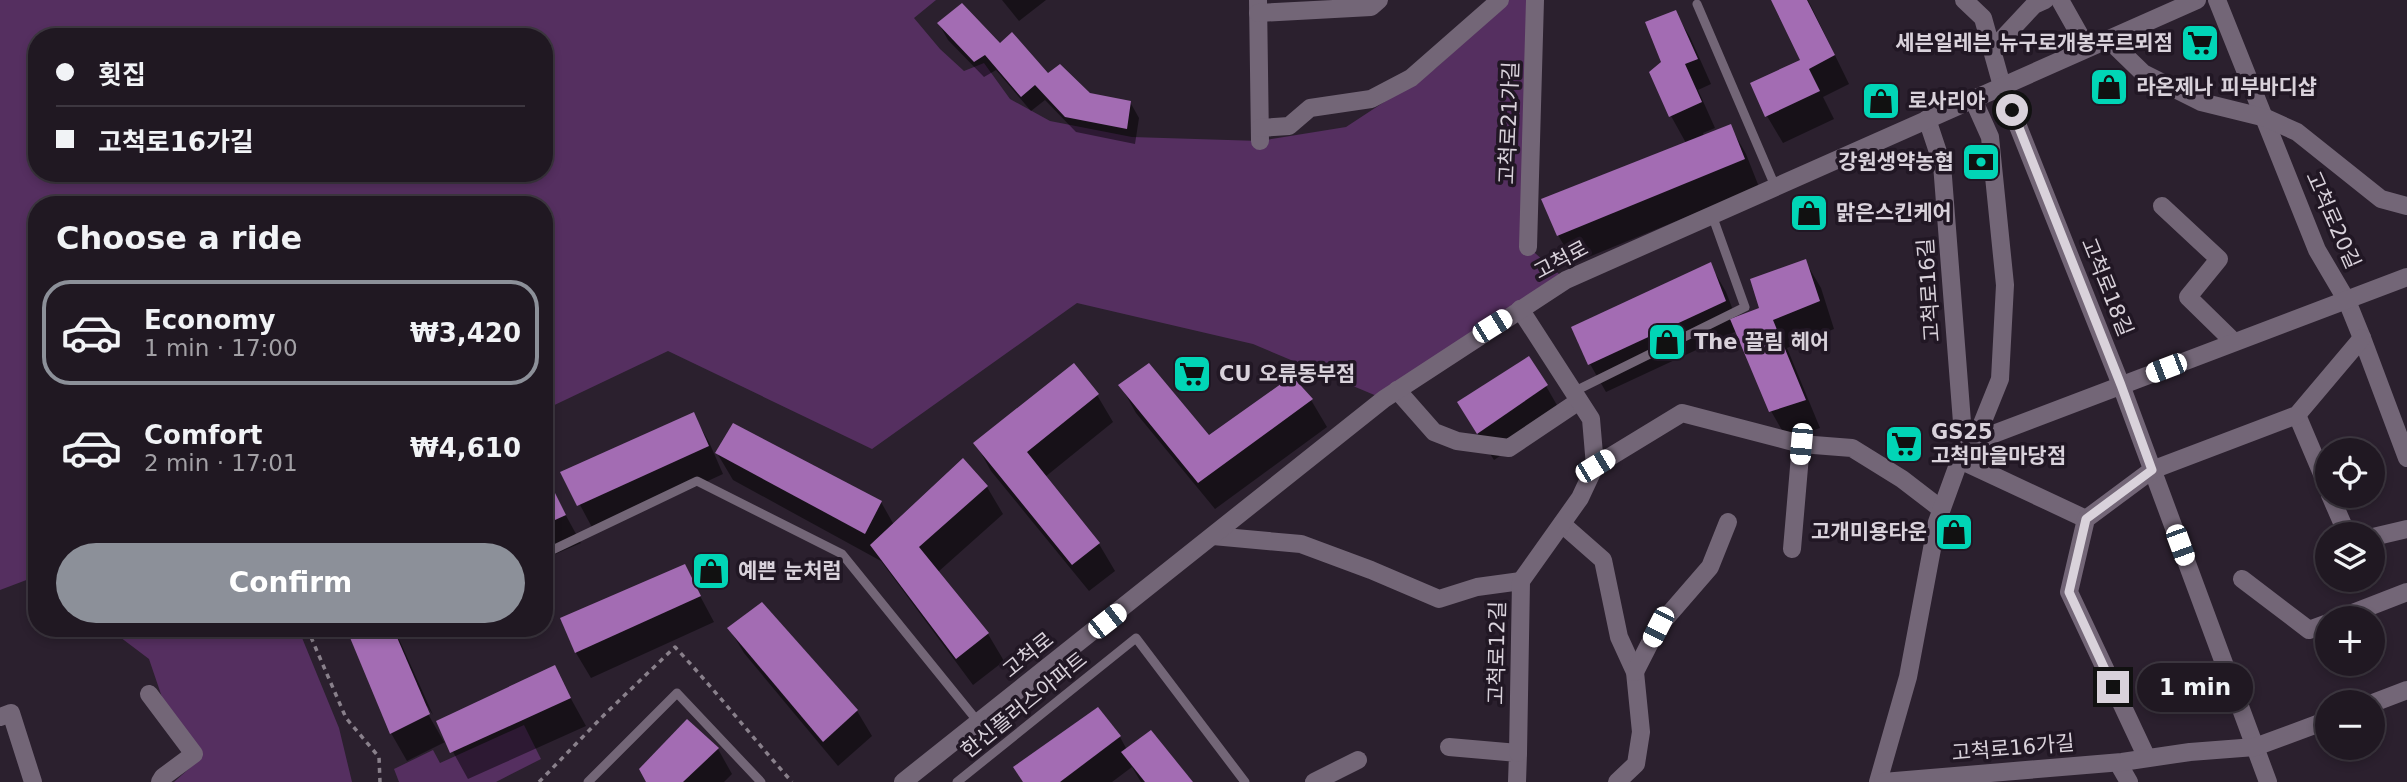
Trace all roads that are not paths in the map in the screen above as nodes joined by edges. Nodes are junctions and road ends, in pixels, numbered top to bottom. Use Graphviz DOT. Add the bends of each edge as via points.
graph roads {
  1 [pos="1378,0"];
  2 [pos="1500,0"];
  3 [pos="1535,0"];
  4 [pos="1965,0"];
  5 [pos="2045,0"];
  6 [pos="2060,0"];
  7 [pos="2197,0"];
  8 [pos="2217,0"];
  9 [pos="1697,4"];
  10 [pos="1258,6"];
  11 [pos="2108,39"];
  12 [pos="2087,48"];
  13 [pos="1992,50"];
  14 [pos="2002,86"];
  15 [pos="1973,99"];
  16 [pos="2266,118"];
  17 [pos="1927,119"];
  18 [pos="1775,186"];
  19 [pos="2162,206"];
  20 [pos="2407,206"];
  21 [pos="1712,215"];
  22 [pos="1528,247"];
  23 [pos="2407,277"];
  24 [pos="2347,301"];
  25 [pos="1520,309"];
  26 [pos="2362,338"];
  27 [pos="2234,342"];
  28 [pos="2121,385"];
  29 [pos="1397,390"];
  30 [pos="1576,396"];
  31 [pos="2297,415"];
  32 [pos="1801,444"];
  33 [pos="1966,449"];
  34 [pos="2315,457"];
  35 [pos="2407,458"];
  36 [pos="1595,466"];
  37 [pos="2152,470"];
  38 [pos="1941,509"];
  39 [pos="2086,519"];
  40 [pos="1728,522"];
  41 [pos="1562,524"];
  42 [pos="2407,529"];
  43 [pos="2385,534"];
  44 [pos="1213,536"];
  45 [pos="1792,548"];
  46 [pos="553,550"];
  47 [pos="2242,579"];
  48 [pos="1521,581"];
  49 [pos="2407,592"];
  50 [pos="2371,606"];
  51 [pos="2315,628"];
  52 [pos="1635,672"];
  53 [pos="2407,690"];
  54 [pos="149,694"];
  55 [pos="2385,698"];
  56 [pos="6,715"];
  57 [pos="979,723"];
  58 [pos="2315,725"];
  59 [pos="1449,747"];
  60 [pos="2255,747"];
  61 [pos="1518,753"];
  62 [pos="2147,758"];
  63 [pos="1358,760"];
  64 [pos="2118,762"];
  65 [pos="912,779"];
  66 [pos="33,782"];
  67 [pos="160,782"];
  68 [pos="588,782"];
  69 [pos="761,782"];
  70 [pos="957,782"];
  71 [pos="1245,782"];
  72 [pos="1314,782"];
  73 [pos="1517,782"];
  74 [pos="1617,782"];
  75 [pos="1881,782"];
  76 [pos="2129,782"];
  77 [pos="2268,782"];
  1 -- 10 [label="street" via="1371,6"];
  2 -- 10 [label="street" via="1411,78 1371,99 1310,108 1289,126 1260,135"];
  3 -- 22 [label="street, 고척로21가길"];
  4 -- 13 [label="street" via="1983,18"];
  5 -- 13 [label="street" via="2034,5"];
  6 -- 12 [label="street"];
  7 -- 11 [label="street, 고척로"];
  8 -- 16 [label="street, 고척로20길"];
  9 -- 18 [label="lane"];
  11 -- 12 [label="street, 고척로"];
  11 -- 16 [label="street" via="2143,73 2201,102"];
  12 -- 14 [label="street, 고척로"];
  13 -- 14 [label="street"];
  14 -- 15 [label="street, 고척로"];
  14 -- 28 [label="street, 고척로18길"];
  15 -- 17 [label="street, 고척로"];
  15 -- 33 [label="street" via="1990,137 2005,285 2000,379"];
  16 -- 20 [label="street, 고척로20길" via="2297,132 2381,199"];
  16 -- 24 [label="street, 고척로20길" via="2317,250"];
  17 -- 18 [label="street, 고척로"];
  17 -- 33 [label="street, 고척로16길" via="1942,164"];
  18 -- 21 [label="street, 고척로"];
  19 -- 27 [label="street" via="2218,259 2188,297"];
  21 -- 25 [label="street, 고척로" via="1566,280"];
  21 -- 30 [label="lane" via="1745,307"];
  23 -- 24 [label="street"];
  24 -- 26 [label="street, 고척로20길"];
  24 -- 27 [label="street"];
  25 -- 29 [label="street, 고척로"];
  25 -- 30 [label="street, 고척로12길"];
  26 -- 31 [label="street"];
  26 -- 35 [label="street, 고척로20길"];
  27 -- 28 [label="street"];
  28 -- 33 [label="street"];
  28 -- 37 [label="street, 고척로18길"];
  29 -- 30 [label="street" via="1434,432 1457,441 1509,448"];
  29 -- 44 [label="street, 고척로"];
  30 -- 36 [label="street, 고척로12길" via="1591,419"];
  31 -- 34 [label="street"];
  31 -- 37 [label="street"];
  32 -- 36 [label="street" via="1682,413"];
  32 -- 38 [label="street" via="1852,448"];
  32 -- 45 [label="street"];
  33 -- 38 [label="street, 고척로16길"];
  33 -- 39 [label="street"];
  36 -- 41 [label="street, 고척로12길"];
  37 -- 39 [label="street"];
  37 -- 60 [label="street, 고척로18길"];
  38 -- 75 [label="street, 고척로16길" via="1909,677"];
  39 -- 62 [label="street" via="2069,592"];
  40 -- 52 [label="street" via="1710,567 1658,627"];
  41 -- 48 [label="street, 고척로12길"];
  41 -- 52 [label="street" via="1603,560 1619,638"];
  42 -- 43 [label="street"];
  44 -- 48 [label="street" via="1301,544 1439,599 1477,587"];
  44 -- 57 [label="street, 고척로"];
  46 -- 57 [label="lane" via="697,481 842,554"];
  47 -- 51 [label="street" via="2309,630"];
  48 -- 61 [label="street, 고척로12길"];
  49 -- 50 [label="street"];
  52 -- 74 [label="street" via="1641,732 1636,764"];
  53 -- 55 [label="street"];
  54 -- 67 [label="street" via="194,754"];
  56 -- 66 [label="street"];
  57 -- 65 [label="street, 고척로"];
  58 -- 60 [label="street, 고척로16가길"];
  59 -- 61 [label="street"];
  60 -- 62 [label="street, 고척로16가길"];
  60 -- 77 [label="street, 고척로18길"];
  61 -- 73 [label="street, 고척로12길"];
  62 -- 64 [label="street, 고척로16가길"];
  63 -- 72 [label="street"];
  64 -- 75 [label="street, 고척로16가길"];
  64 -- 76 [label="street"];
  68 -- 69 [label="lane" via="677,693"];
  70 -- 71 [label="lane, 한신플러스아파트" via="1136,638"];
}
